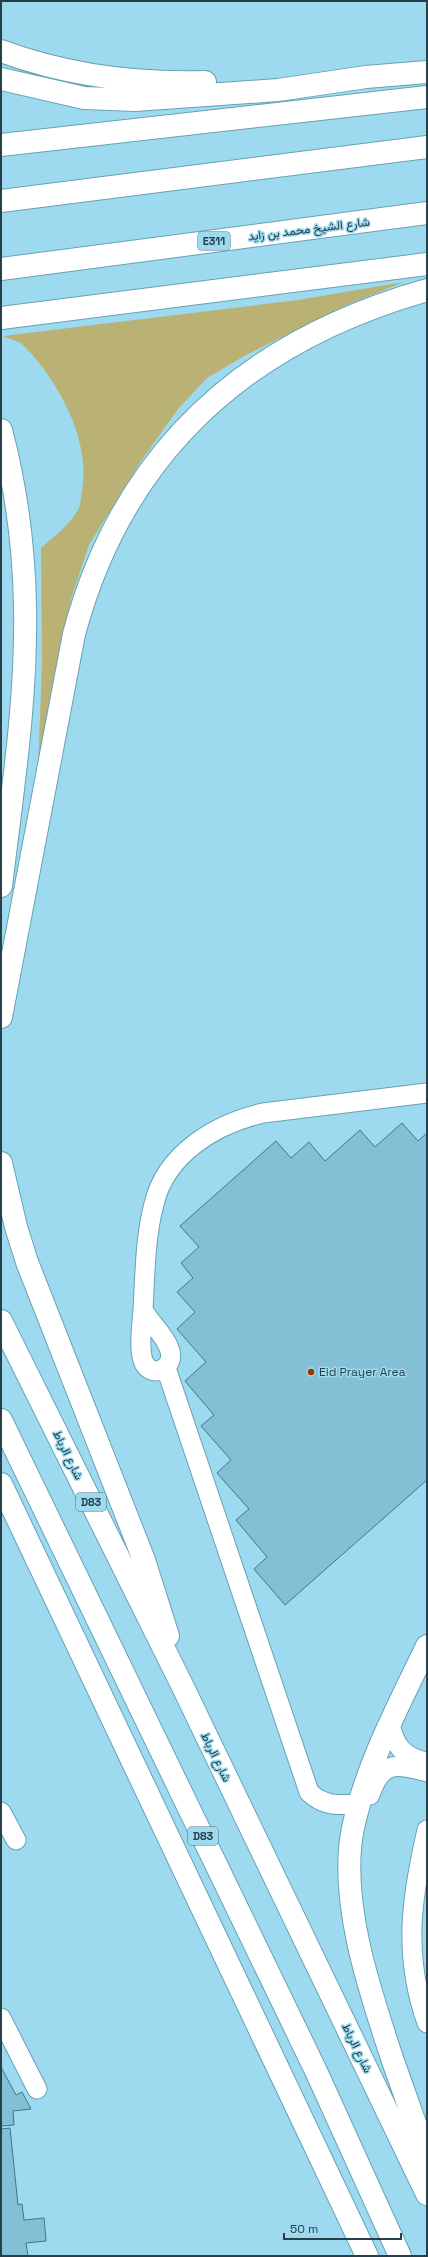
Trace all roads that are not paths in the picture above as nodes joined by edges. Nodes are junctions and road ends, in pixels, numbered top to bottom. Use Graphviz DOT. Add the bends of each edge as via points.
graph roads {
  1 [pos="1,51"];
  2 [pos="427,72"];
  3 [pos="366,77"];
  4 [pos="1,79"];
  5 [pos="427,97"];
  6 [pos="1,145"];
  7 [pos="427,147"];
  8 [pos="1,202"];
  9 [pos="427,213"];
  10 [pos="427,264"];
  11 [pos="1,269"];
  12 [pos="427,290"];
  13 [pos="1,318"];
  14 [pos="1,430"];
  15 [pos="1,886"];
  16 [pos="1,1016"];
  17 [pos="427,1093"];
  18 [pos="1,1163"];
  19 [pos="143,1310"];
  20 [pos="1,1321"];
  21 [pos="166,1368"];
  22 [pos="1,1420"];
  23 [pos="1,1484"];
  24 [pos="1,1515"];
  25 [pos="73,1638"];
  26 [pos="427,1646"];
  27 [pos="181,1683"];
  28 [pos="390,1723"];
  29 [pos="427,1763"];
  30 [pos="427,1772"];
  31 [pos="359,1804"];
  32 [pos="1,1812"];
  33 [pos="353,1829"];
  34 [pos="427,1830"];
  35 [pos="16,1840"];
  36 [pos="1,2018"];
  37 [pos="427,2023"];
  38 [pos="36,2089"];
  39 [pos="427,2155"];
  40 [pos="427,2194"];
  41 [pos="367,2256"];
  42 [pos="400,2256"];
  1 -- 3 [label="highway" via="86,75 133,80 176,83 312,74"];
  2 -- 3 [label="highway"];
  3 -- 4 [label="highway" via="278,90 135,100 84,98"];
  5 -- 6 [label="highway"];
  7 -- 8 [label="highway"];
  9 -- 11 [label="highway, شارع الشيخ محمد بن زايد / E311"];
  10 -- 13 [label="highway"];
  12 -- 16 [label="highway" via="370,308 336,323 279,353 243,376 174,440 150,470 120,516 92,574 74,634"];
  14 -- 15 [label="highway" via="17,505 26,606 20,725"];
  17 -- 19 [label="street" via="263,1113 242,1118 203,1137 178,1160 165,1177 154,1202 149,1230"];
  18 -- 27 [label="highway" via="27,1262 144,1560"];
  19 -- 21 [label="street" via="170,1349 170,1363"];
  19 -- 21 [label="street" via="144,1363 150,1369 158,1371"];
  20 -- 27 [label="highway, شارع الرباط / D83"];
  21 -- 31 [label="street" via="309,1792 317,1800 328,1805"];
  22 -- 42 [label="highway, D83" via="316,2071"];
  23 -- 25 [label="highway"];
  24 -- 25 [label="highway"];
  25 -- 41 [label="highway"];
  26 -- 28 [label="highway"];
  27 -- 40 [label="highway, شارع الرباط / D83"];
  28 -- 29 [label="street" via="394,1741 399,1748 412,1758"];
  28 -- 31 [label="highway" via="376,1751"];
  30 -- 33 [label="street" via="403,1766 385,1770 376,1779 361,1823"];
  31 -- 33 [label="highway"];
  32 -- 35 [label="street"];
  33 -- 39 [label="highway" via="350,1878 360,1945 382,2028"];
  34 -- 37 [label="street" via="421,1855 410,1937 413,1969"];
  36 -- 38 [label="street"];
}
